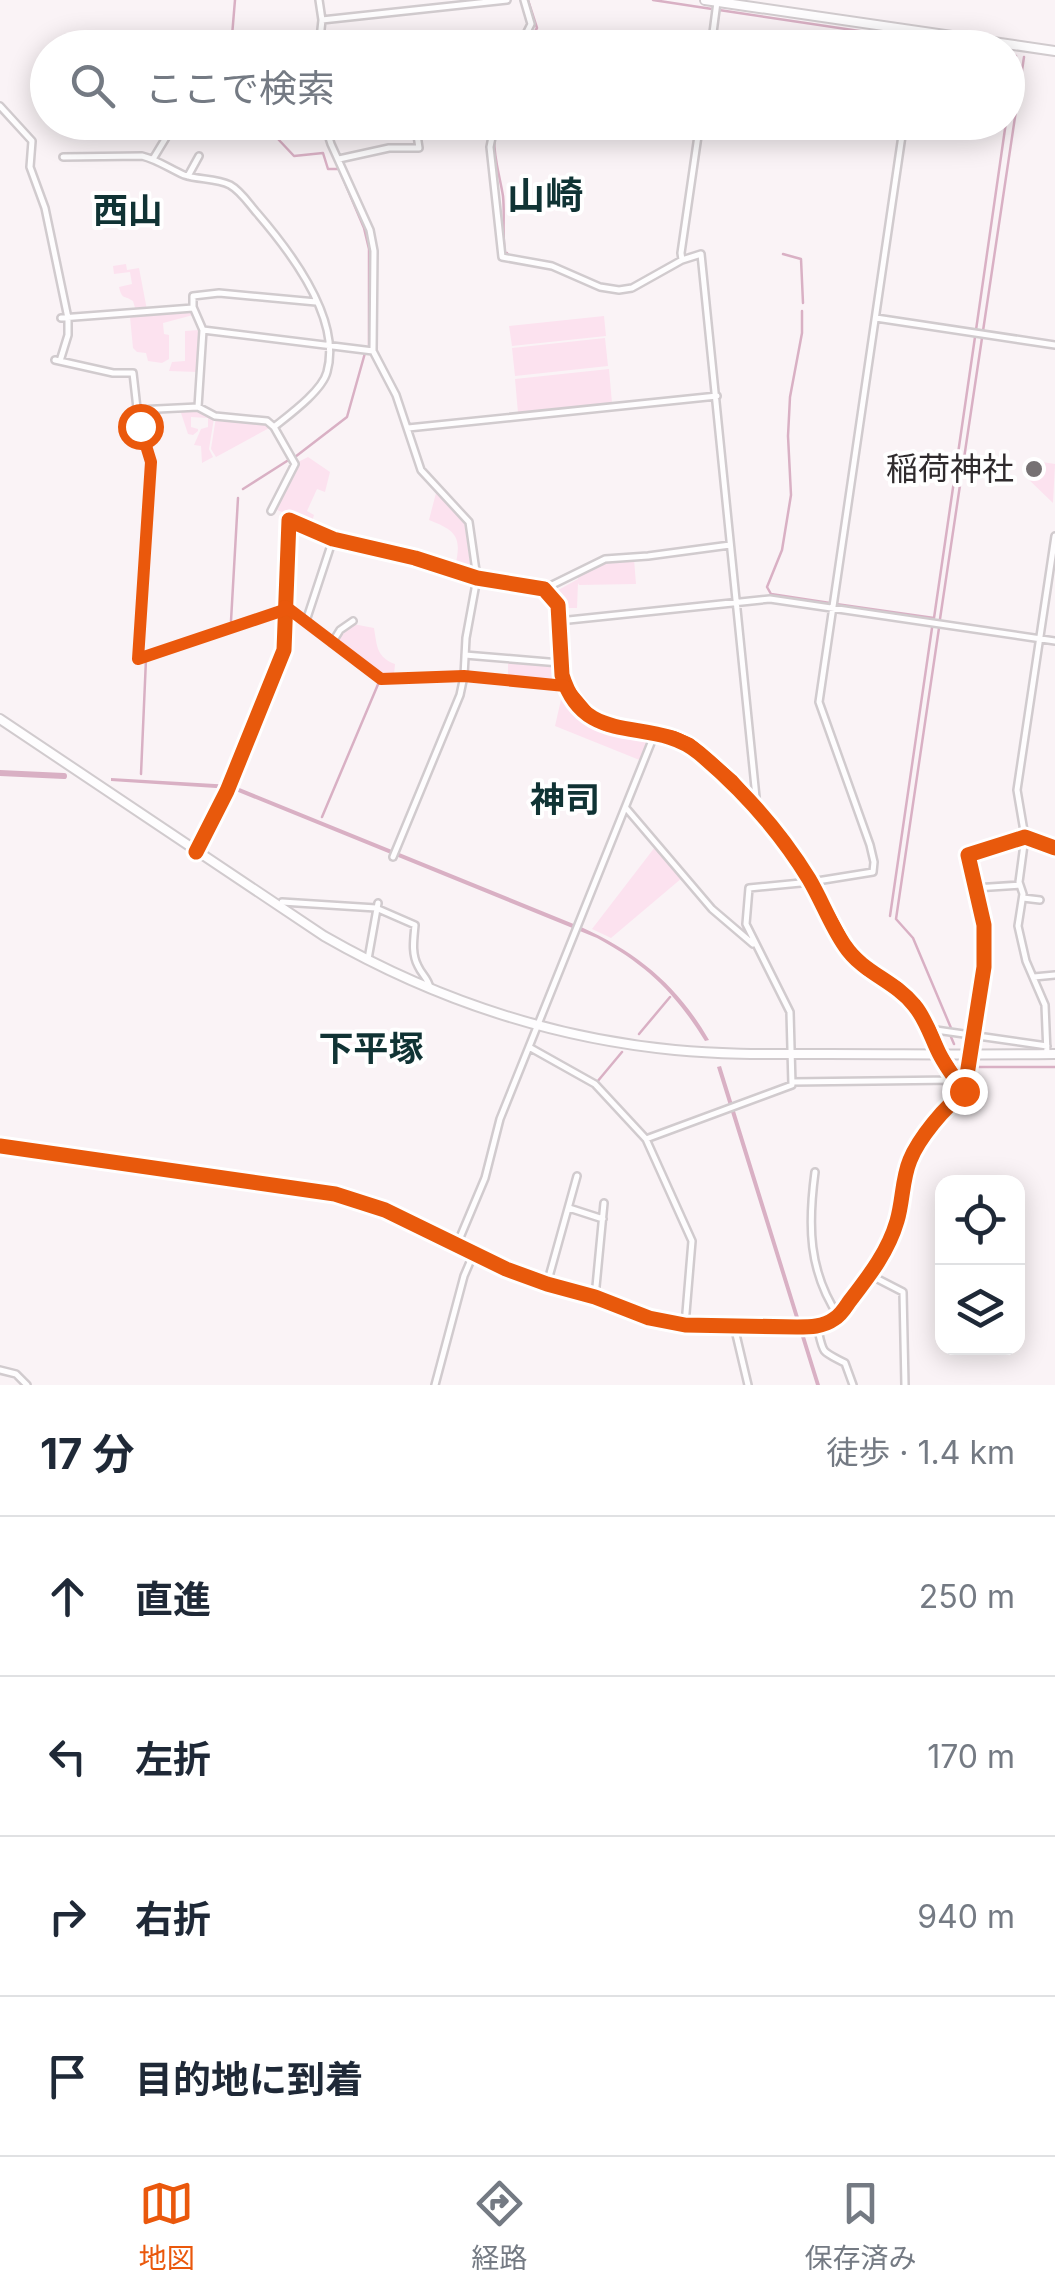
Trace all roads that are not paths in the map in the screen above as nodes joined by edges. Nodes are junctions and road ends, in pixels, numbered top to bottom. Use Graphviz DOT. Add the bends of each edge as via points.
graph roads {
  1 [pos="319,0"];
  2 [pos="507,0"];
  3 [pos="524,0"];
  4 [pos="705,0"];
  5 [pos="717,2"];
  6 [pos="322,20"];
  7 [pos="321,30"];
  8 [pos="528,30"];
  9 [pos="713,30"];
  10 [pos="918,30"];
  11 [pos="1025,46"];
  12 [pos="1055,50"];
  13 [pos="0,106"];
  14 [pos="30,139"];
  15 [pos="31,140"];
  16 [pos="165,140"];
  17 [pos="331,140"];
  18 [pos="418,140"];
  19 [pos="491,140"];
  20 [pos="697,140"];
  21 [pos="901,140"];
  22 [pos="199,156"];
  23 [pos="64,157"];
  24 [pos="154,159"];
  25 [pos="338,160"];
  26 [pos="188,176"];
  27 [pos="682,260"];
  28 [pos="316,302"];
  29 [pos="193,308"];
  30 [pos="64,318"];
  31 [pos="876,318"];
  32 [pos="203,330"];
  33 [pos="328,345"];
  34 [pos="1055,345"];
  35 [pos="374,351"];
  36 [pos="717,396"];
  37 [pos="198,407"];
  38 [pos="137,410"];
  39 [pos="274,427"];
  40 [pos="408,428"];
  41 [pos="271,511"];
  42 [pos="1055,536"];
  43 [pos="332,538"];
  44 [pos="730,545"];
  45 [pos="476,578"];
  46 [pos="544,589"];
  47 [pos="737,603"];
  48 [pos="285,608"];
  49 [pos="831,608"];
  50 [pos="352,621"];
  51 [pos="559,621"];
  52 [pos="305,622"];
  53 [pos="1040,636"];
  54 [pos="1055,641"];
  55 [pos="332,643"];
  56 [pos="465,655"];
  57 [pos="560,663"];
  58 [pos="464,676"];
  59 [pos="565,686"];
  60 [pos="0,720"];
  61 [pos="655,734"];
  62 [pos="757,807"];
  63 [pos="626,808"];
  64 [pos="1025,838"];
  65 [pos="1055,848"];
  66 [pos="196,852"];
  67 [pos="394,853"];
  68 [pos="811,882"];
  69 [pos="1020,886"];
  70 [pos="975,888"];
  71 [pos="1022,898"];
  72 [pos="1040,900"];
  73 [pos="282,902"];
  74 [pos="377,905"];
  75 [pos="756,945"];
  76 [pos="368,961"];
  77 [pos="1055,975"];
  78 [pos="1034,977"];
  79 [pos="430,988"];
  80 [pos="538,1026"];
  81 [pos="929,1028"];
  82 [pos="973,1035"];
  83 [pos="528,1047"];
  84 [pos="1049,1052"];
  85 [pos="790,1054"];
  86 [pos="940,1054"];
  87 [pos="971,1054"];
  88 [pos="955,1080"];
  89 [pos="792,1082"];
  90 [pos="964,1091"];
  91 [pos="646,1140"];
  92 [pos="0,1146"];
  93 [pos="815,1172"];
  94 [pos="577,1176"];
  95 [pos="604,1203"];
  96 [pos="569,1208"];
  97 [pos="604,1219"];
  98 [pos="456,1247"];
  99 [pos="473,1254"];
  100 [pos="870,1276"];
  101 [pos="547,1284"];
  102 [pos="595,1296"];
  103 [pos="839,1317"];
  104 [pos="685,1325"];
  105 [pos="734,1326"];
  106 [pos="817,1326"];
  107 [pos="0,1370"];
  108 [pos="27,1385"];
  109 [pos="435,1385"];
  110 [pos="748,1385"];
  111 [pos="853,1385"];
  112 [pos="905,1385"];
  1 -- 6 [label="street"];
  2 -- 6 [label="street"];
  3 -- 8 [label="street"];
  4 -- 5 [label="street"];
  5 -- 9 [label="street"];
  5 -- 10 [label="street"];
  6 -- 7 [label="street"];
  11 -- 12 [label="street"];
  13 -- 14 [label="street"];
  15 -- 30 [label="street" via="30,167 45,208"];
  16 -- 24 [label="street"];
  17 -- 25 [label="street"];
  18 -- 25 [label="street" via="419,148"];
  19 -- 27 [label="street" via="502,258 552,266 619,290"];
  20 -- 27 [label="street"];
  21 -- 31 [label="street"];
  22 -- 26 [label="street"];
  23 -- 24 [label="street"];
  24 -- 26 [label="street"];
  25 -- 35 [label="street" via="374,251"];
  26 -- 28 [label="street" via="240,193 295,262"];
  27 -- 36 [label="street" via="702,254"];
  28 -- 29 [label="street" via="198,294"];
  28 -- 33 [label="street"];
  29 -- 30 [label="street"];
  29 -- 32 [label="street"];
  30 -- 38 [label="street" via="68,335 58,360 133,373"];
  31 -- 34 [label="street"];
  31 -- 49 [label="street"];
  32 -- 33 [label="street"];
  32 -- 37 [label="street"];
  33 -- 35 [label="street"];
  33 -- 39 [label="street" via="319,386"];
  35 -- 40 [label="street"];
  36 -- 40 [label="street"];
  36 -- 44 [label="street"];
  37 -- 38 [label="street"];
  37 -- 39 [label="street"];
  38 -- 48 [label="street" via="151,462 138,659"];
  39 -- 41 [label="street" via="294,464"];
  40 -- 45 [label="street" via="421,470 469,522"];
  42 -- 53 [label="street"];
  43 -- 45 [label="street"];
  43 -- 48 [label="street" via="289,520"];
  43 -- 52 [label="street"];
  44 -- 46 [label="street" via="598,561"];
  44 -- 47 [label="street"];
  45 -- 46 [label="street"];
  45 -- 56 [label="street"];
  46 -- 51 [label="street" via="558,605"];
  47 -- 49 [label="street" via="770,599"];
  47 -- 51 [label="street"];
  47 -- 62 [label="street"];
  48 -- 52 [label="street"];
  48 -- 66 [label="street" via="284,650"];
  49 -- 53 [label="street"];
  49 -- 68 [label="street" via="818,702 874,862 872,872"];
  50 -- 55 [label="street"];
  51 -- 57 [label="street"];
  52 -- 55 [label="street"];
  53 -- 54 [label="street"];
  53 -- 64 [label="street" via="1017,790"];
  55 -- 58 [label="street" via="381,679"];
  56 -- 57 [label="street"];
  56 -- 58 [label="street"];
  57 -- 59 [label="street"];
  58 -- 59 [label="street"];
  58 -- 67 [label="street"];
  59 -- 61 [label="street" via="592,718"];
  60 -- 66 [label="street"];
  61 -- 62 [label="street" via="690,744"];
  61 -- 63 [label="street"];
  62 -- 68 [label="street"];
  63 -- 75 [label="street" via="712,909"];
  63 -- 80 [label="street"];
  64 -- 65 [label="street"];
  64 -- 69 [label="street"];
  64 -- 70 [label="street" via="968,855"];
  66 -- 76 [label="street"];
  68 -- 75 [label="street" via="749,888 746,924"];
  68 -- 81 [label="street" via="846,947 898,988"];
  69 -- 70 [label="street"];
  69 -- 71 [label="street"];
  70 -- 82 [label="street" via="984,967"];
  71 -- 72 [label="street"];
  71 -- 78 [label="street" via="1018,926"];
  73 -- 74 [label="street"];
  74 -- 76 [label="street"];
  74 -- 79 [label="street" via="414,924 417,964"];
  75 -- 85 [label="street" via="790,1012"];
  76 -- 79 [label="street"];
  77 -- 78 [label="street"];
  78 -- 84 [label="street" via="1045,1005"];
  79 -- 80 [label="street"];
  80 -- 83 [label="street"];
  80 -- 85 [label="street" via="674,1050"];
  81 -- 82 [label="street"];
  81 -- 86 [label="street"];
  82 -- 84 [label="street"];
  82 -- 87 [label="street"];
  83 -- 91 [label="street" via="595,1084"];
  83 -- 98 [label="street"];
  84 -- 87 [label="street"];
  85 -- 86 [label="street"];
  85 -- 89 [label="street"];
  86 -- 87 [label="street"];
  86 -- 88 [label="street"];
  87 -- 90 [label="street"];
  88 -- 89 [label="street"];
  88 -- 90 [label="street"];
  89 -- 91 [label="street"];
  90 -- 100 [label="street" via="916,1146 889,1244"];
  91 -- 104 [label="street" via="692,1241"];
  92 -- 98 [label="street" via="335,1194 385,1210"];
  93 -- 103 [label="street" via="811,1247 825,1296"];
  94 -- 96 [label="street"];
  95 -- 97 [label="street"];
  96 -- 97 [label="street"];
  96 -- 101 [label="street"];
  97 -- 102 [label="street"];
  98 -- 99 [label="street"];
  99 -- 101 [label="street"];
  99 -- 109 [label="street"];
  100 -- 103 [label="street"];
  100 -- 112 [label="street" via="903,1292"];
  101 -- 102 [label="street"];
  102 -- 104 [label="street"];
  103 -- 106 [label="street"];
  104 -- 105 [label="street"];
  105 -- 106 [label="street"];
  105 -- 110 [label="street"];
  106 -- 111 [label="street" via="823,1349 845,1362"];
  107 -- 108 [label="street"];
}
